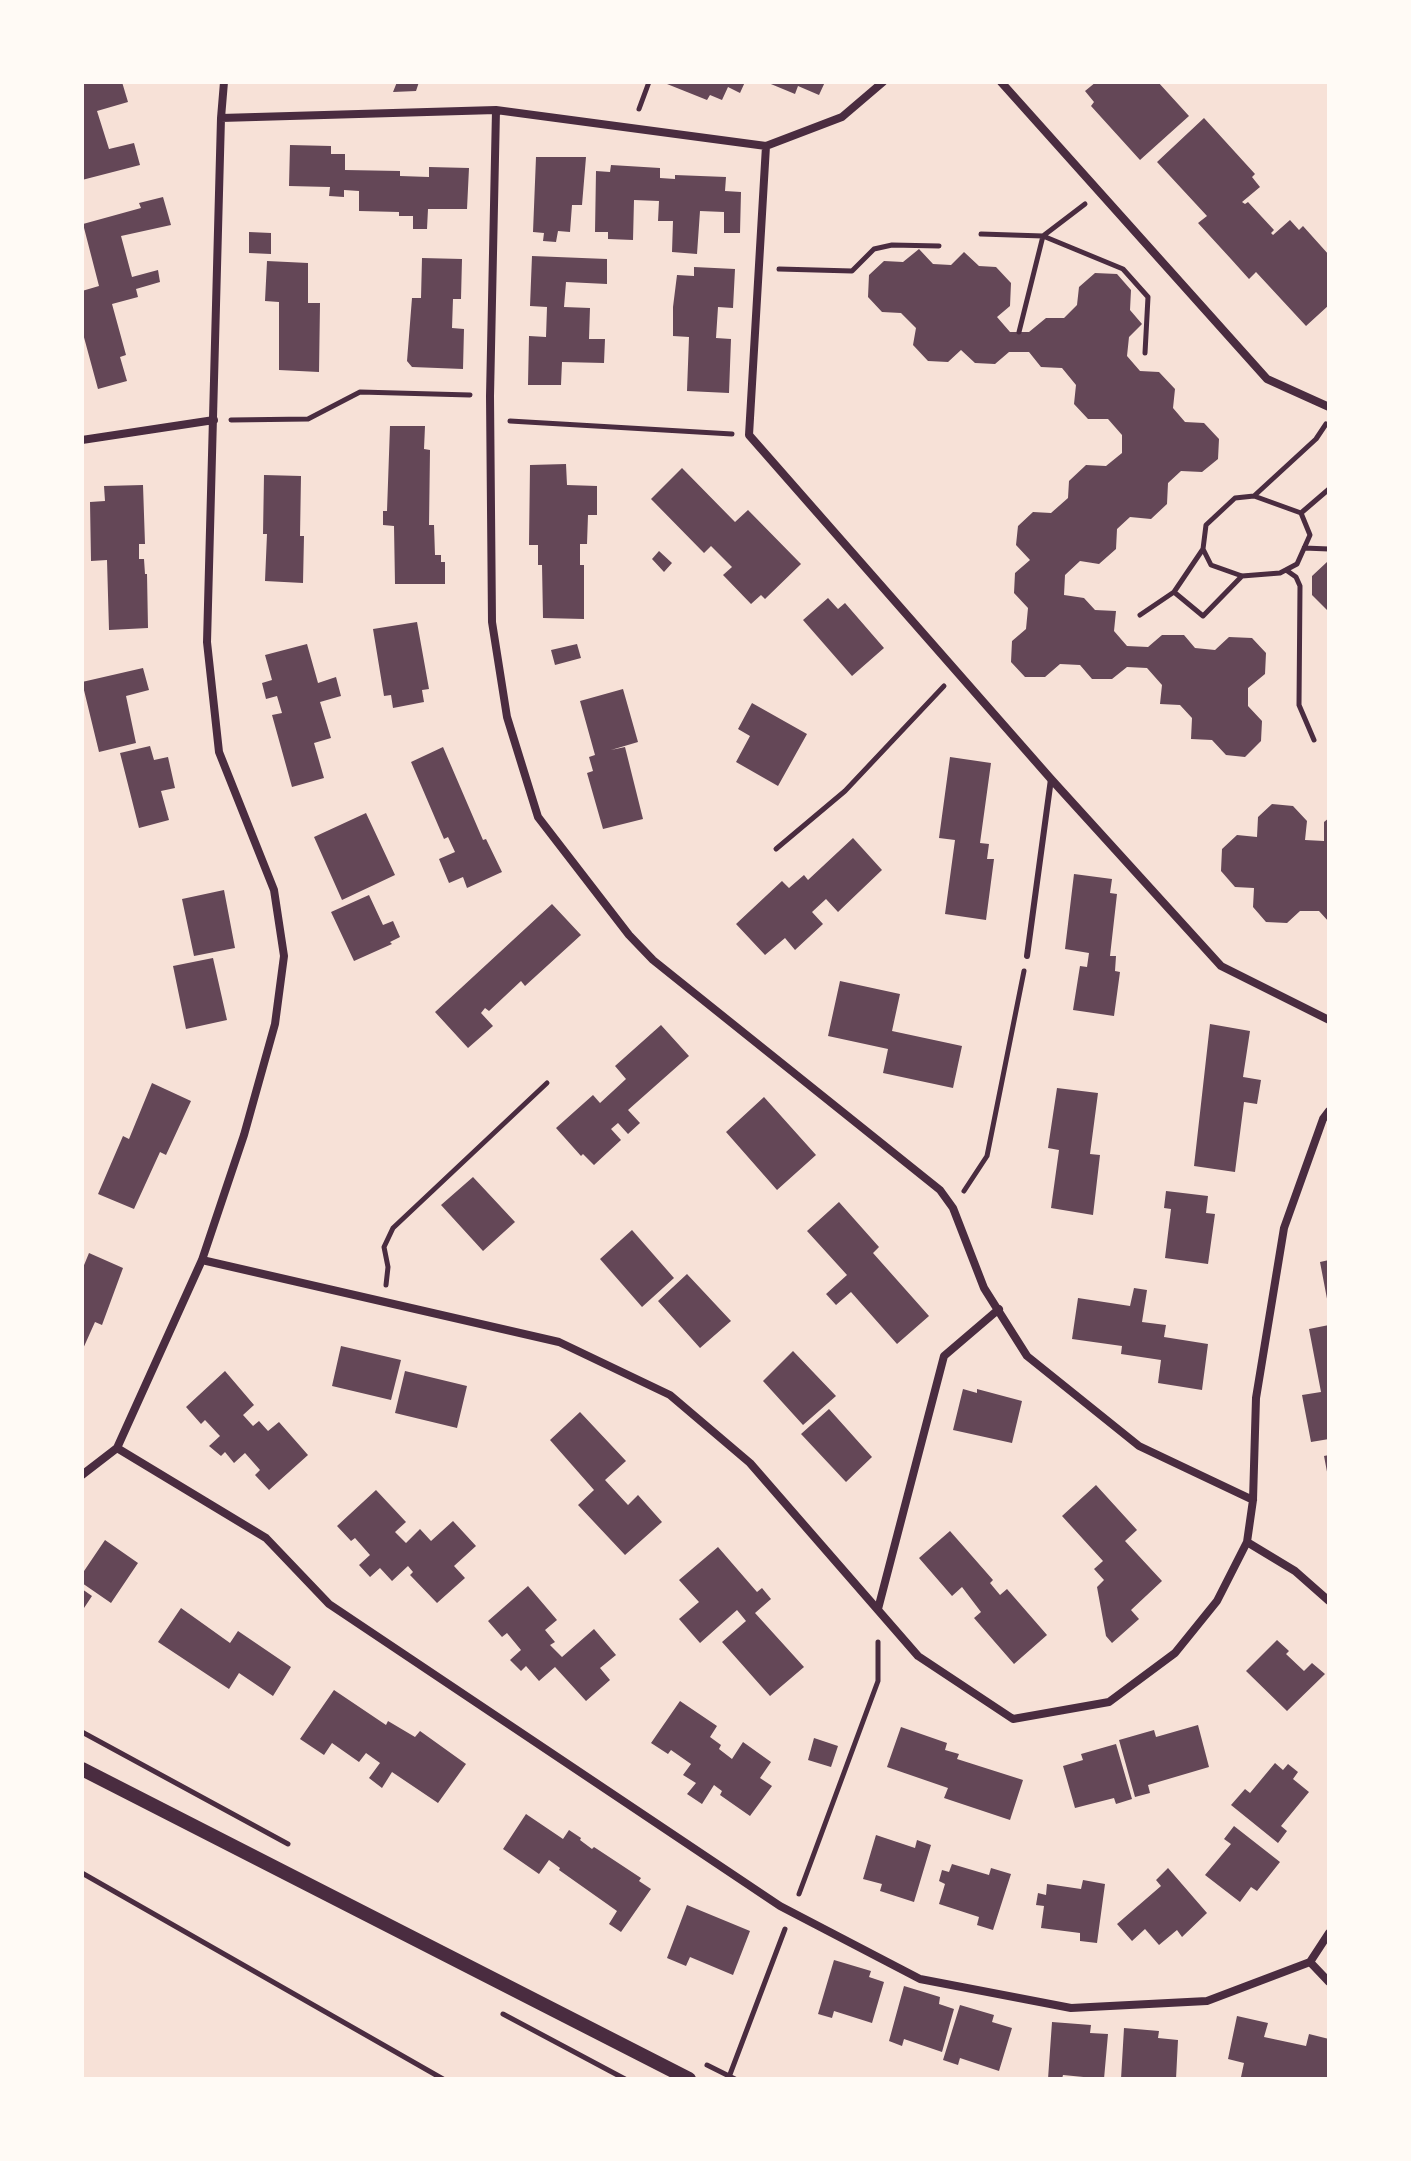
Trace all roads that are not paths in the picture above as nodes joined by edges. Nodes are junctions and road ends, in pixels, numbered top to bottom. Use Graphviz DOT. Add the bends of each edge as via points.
graph roads {
  1 [pos="224,82"];
  2 [pos="883,82"];
  3 [pos="1001,82"];
  4 [pos="496,110"];
  5 [pos="221,118"];
  6 [pos="766,146"];
  7 [pos="1329,407"];
  8 [pos="214,420"];
  9 [pos="82,440"];
  10 [pos="1051,779"];
  11 [pos="1027,956"];
  12 [pos="1329,1020"];
  13 [pos="1329,1111"];
  14 [pos="202,1260"];
  15 [pos="999,1309"];
  16 [pos="117,1448"];
  17 [pos="82,1475"];
  18 [pos="1253,1500"];
  19 [pos="1247,1542"];
  20 [pos="1329,1601"];
  21 [pos="878,1609"];
  22 [pos="82,1769"];
  23 [pos="1329,1933"];
  24 [pos="1310,1962"];
  25 [pos="1329,1982"];
  26 [pos="689,2079"];
  1 -- 5 [label="street"];
  2 -- 6 [label="street" via="842,117"];
  3 -- 7 [label="street" via="1267,379"];
  4 -- 5 [label="street"];
  4 -- 6 [label="street"];
  4 -- 15 [label="street" via="492,622 507,717 538,817 653,960 940,1190 953,1208 984,1288"];
  5 -- 8 [label="street"];
  6 -- 10 [label="street" via="749,435"];
  8 -- 9 [label="street"];
  8 -- 14 [label="street" via="207,642 219,752 274,890 284,956 275,1024"];
  10 -- 11 [label="lane"];
  10 -- 12 [label="street" via="1221,966"];
  13 -- 18 [label="street" via="1284,1228 1256,1398"];
  14 -- 16 [label="street"];
  14 -- 21 [label="street" via="559,1342 670,1395 750,1463"];
  15 -- 18 [label="street" via="1027,1356 1139,1446"];
  15 -- 21 [label="street" via="944,1356"];
  16 -- 17 [label="street"];
  16 -- 24 [label="street" via="266,1538 329,1604 780,1906 920,1979 1071,2008 1207,2001"];
  18 -- 19 [label="street"];
  19 -- 20 [label="street" via="1295,1571"];
  19 -- 21 [label="street" via="1217,1601 1175,1653 1109,1702 1013,1719 918,1656"];
  22 -- 26 [label="street"];
  23 -- 24 [label="street"];
  24 -- 25 [label="street"];
}
